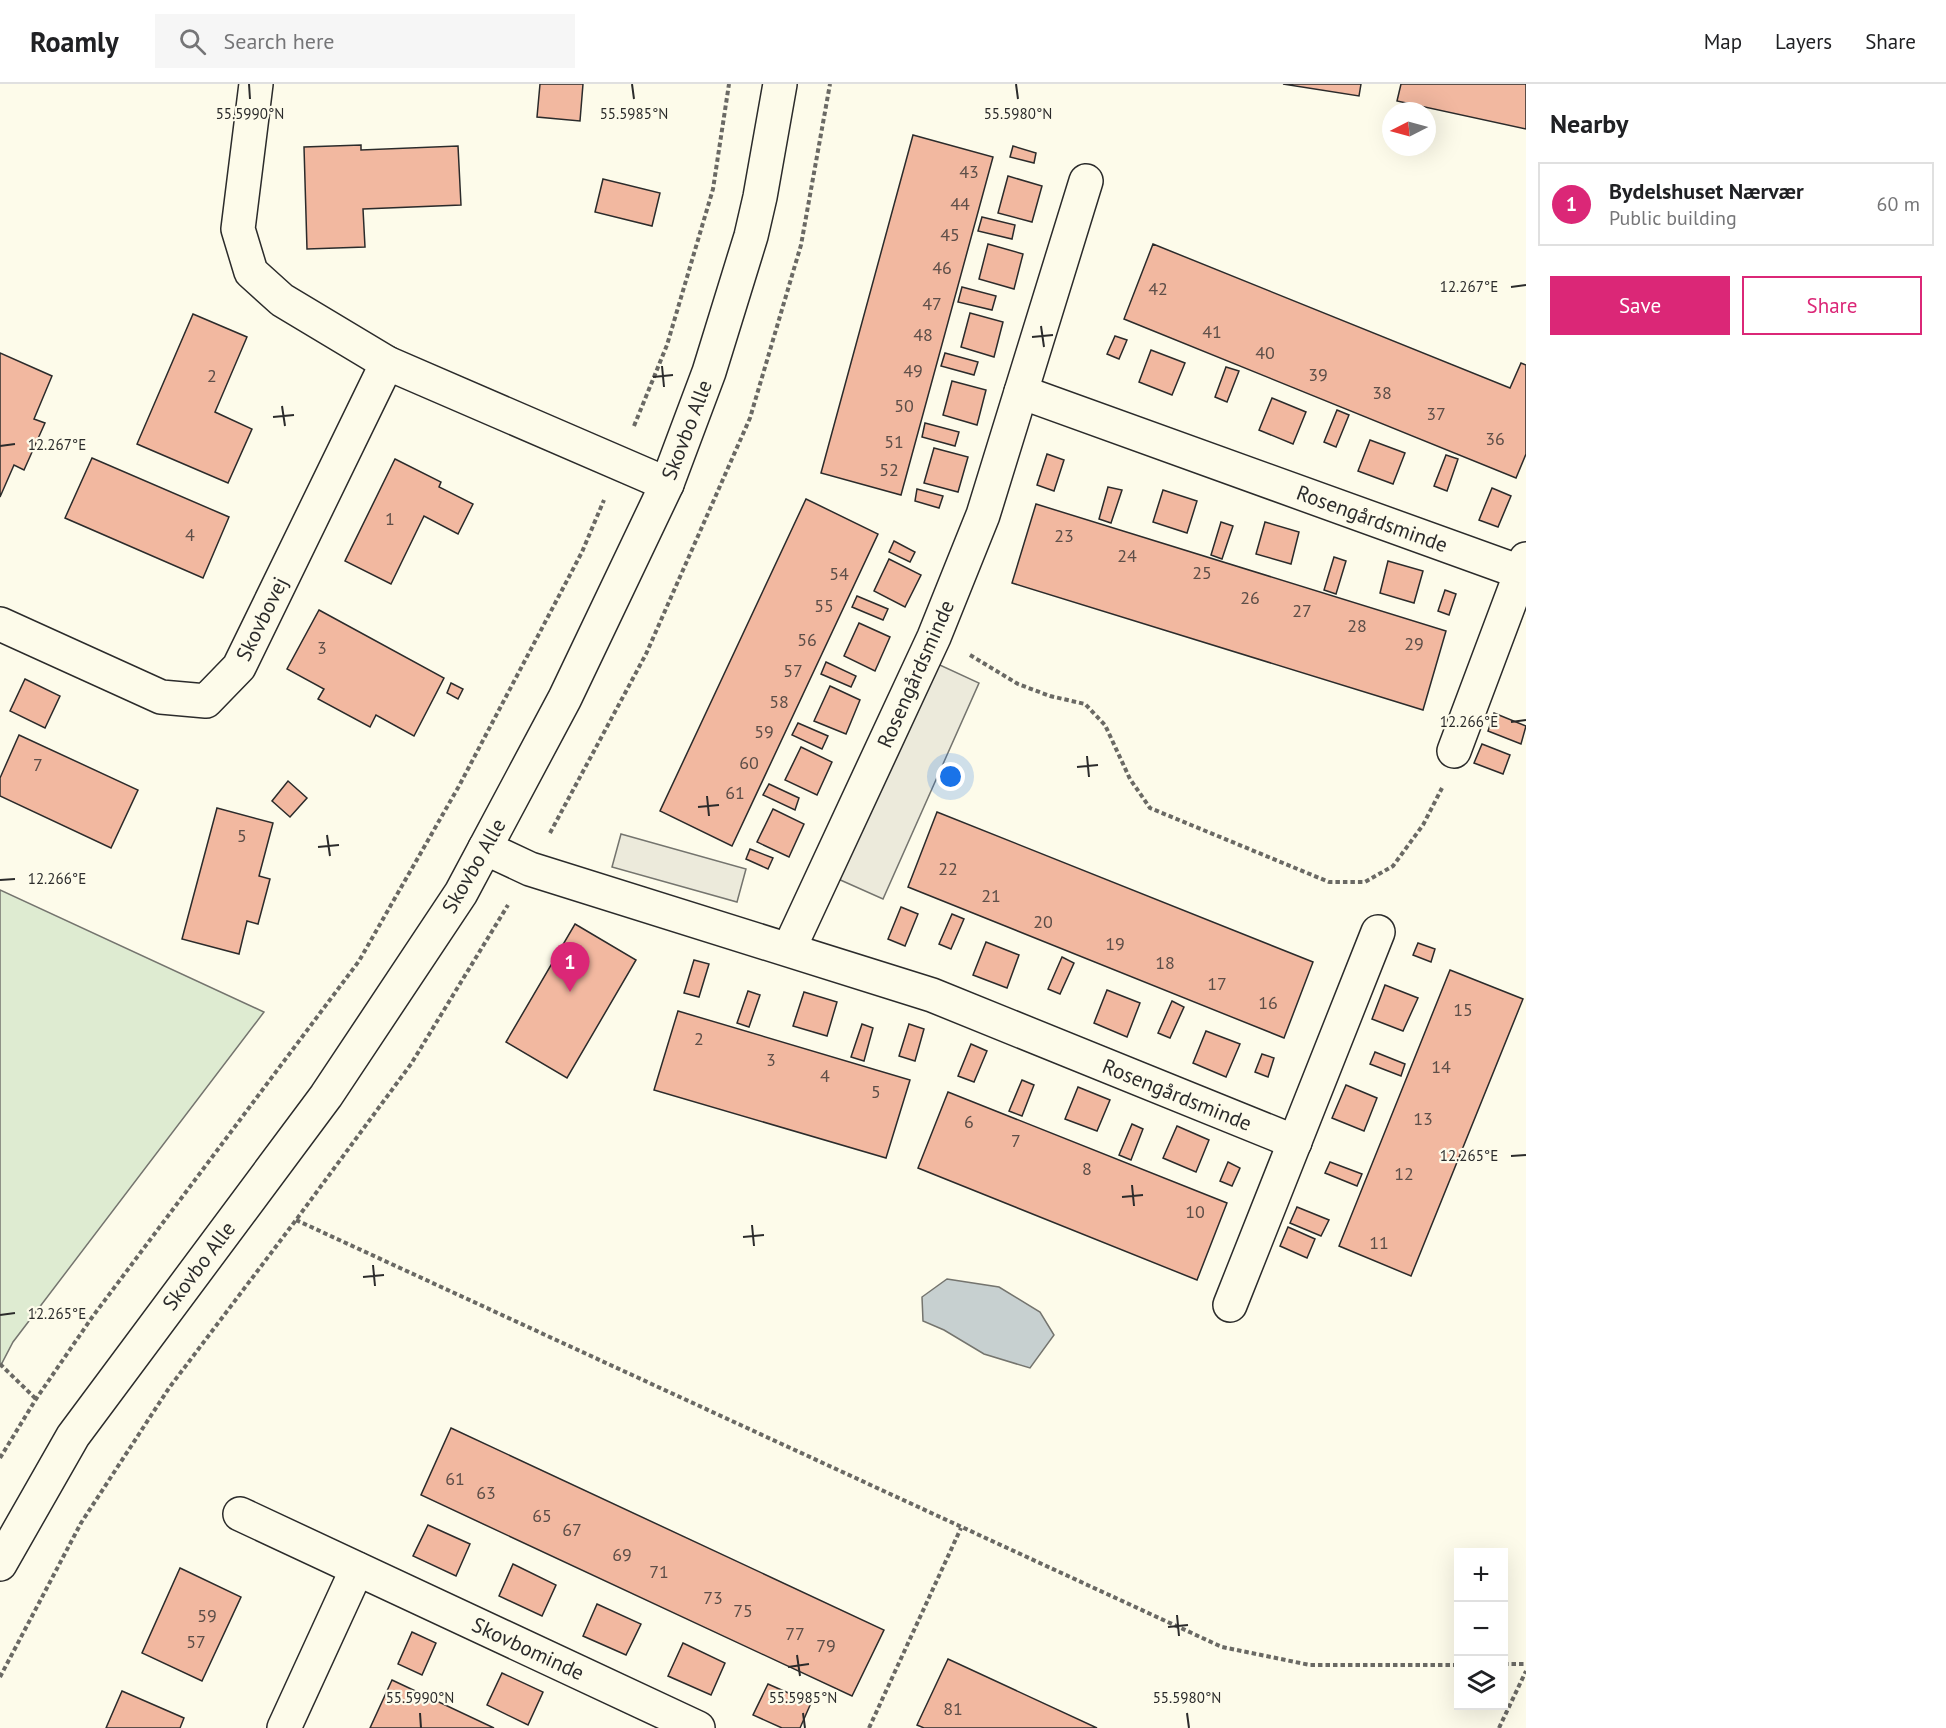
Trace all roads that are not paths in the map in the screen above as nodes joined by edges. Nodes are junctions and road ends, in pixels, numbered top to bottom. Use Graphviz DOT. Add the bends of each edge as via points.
graph roads {
  1 [pos="256,84"];
  2 [pos="780,84"];
  3 [pos="1086,181"];
  4 [pos="387,363"];
  5 [pos="1021,392"];
  6 [pos="667,484"];
  7 [pos="1523,566"];
  8 [pos="0,624"];
  9 [pos="1454,751"];
  10 [pos="485,848"];
  11 [pos="1378,932"];
  12 [pos="789,949"];
  13 [pos="1294,1142"];
  14 [pos="1230,1305"];
  15 [pos="240,1514"];
  16 [pos="0,1564"];
  17 [pos="357,1569"];
  18 [pos="284,1728"];
  19 [pos="698,1728"];
  1 -- 4 [label="street" via="238,229 251,272 282,300"];
  2 -- 6 [label="street, Skovbo Alle" via="751,236 709,372"];
  3 -- 5 [label="street, Rosengårdsminde"];
  4 -- 6 [label="street"];
  4 -- 8 [label="street, Skovbovej" via="239,667 206,700 161,697"];
  5 -- 7 [label="street, Rosengårdsminde"];
  5 -- 12 [label="street, Rosengårdsminde" via="983,515 934,637"];
  6 -- 10 [label="street, Skovbo Alle" via="565,698"];
  7 -- 9 [label="street, Rosengårdsminde"];
  10 -- 12 [label="street, Rosengårdsminde" via="530,869"];
  10 -- 16 [label="street, Skovbo Alle" via="461,893 326,1096 73,1436"];
  11 -- 13 [label="street"];
  12 -- 13 [label="street, Rosengårdsminde" via="932,995"];
  13 -- 14 [label="street"];
  15 -- 17 [label="street, Skovbominde"];
  17 -- 18 [label="street"];
  17 -- 19 [label="street, Skovbominde"];
}
